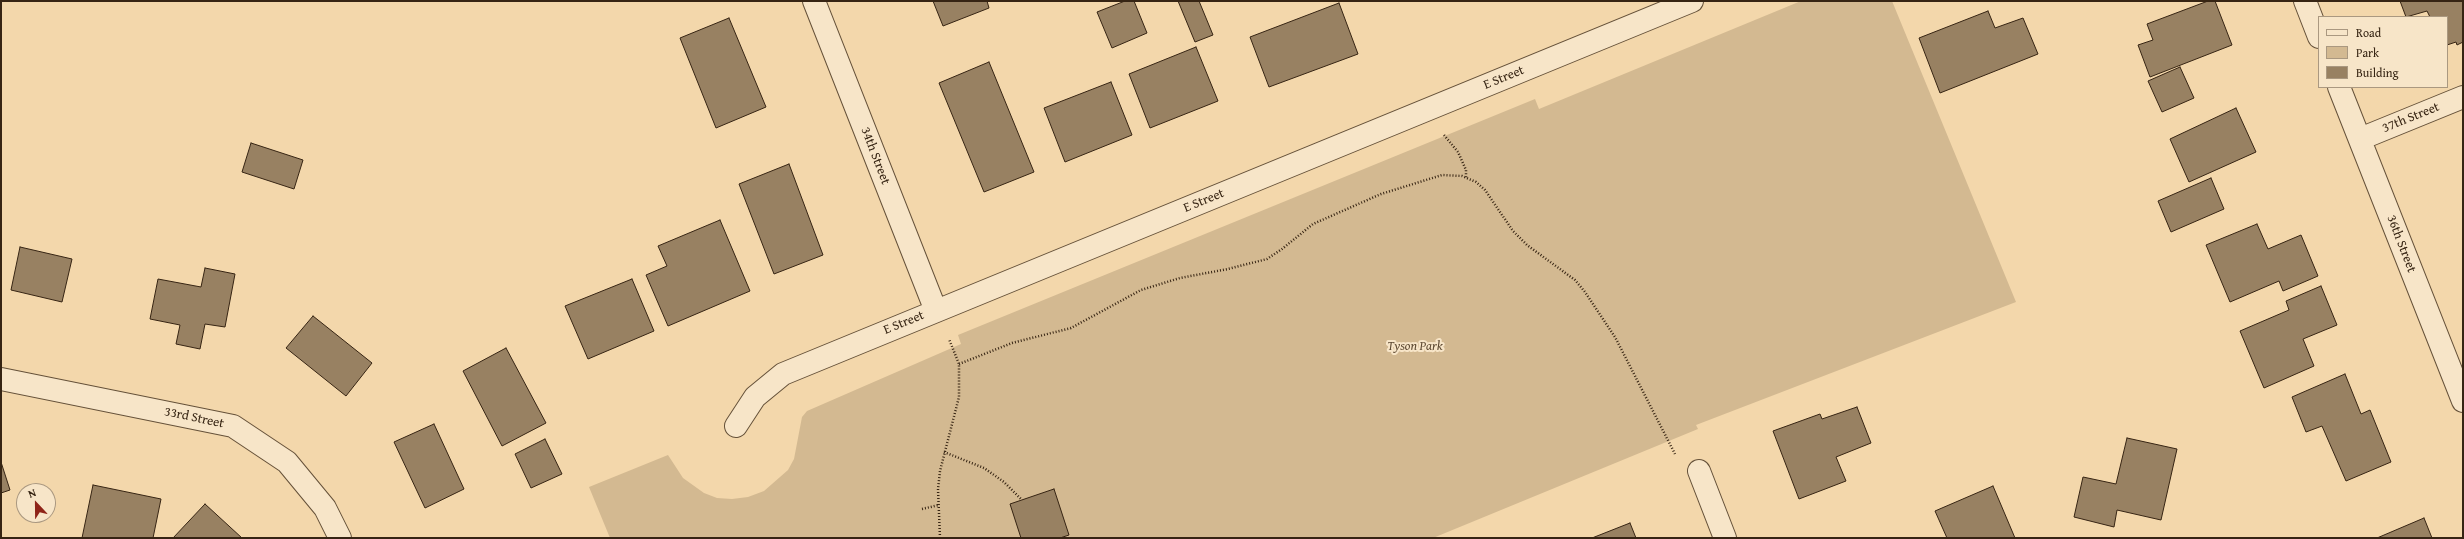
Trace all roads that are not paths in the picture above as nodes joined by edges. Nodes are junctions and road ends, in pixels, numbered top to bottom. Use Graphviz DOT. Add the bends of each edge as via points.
graph roads {
  1 [pos="814,1"];
  2 [pos="1692,1"];
  3 [pos="2305,1"];
  4 [pos="2318,34"];
  5 [pos="2339,88"];
  6 [pos="2463,97"];
  7 [pos="2360,139"];
  8 [pos="936,311"];
  9 [pos="1,379"];
  10 [pos="2463,400"];
  11 [pos="736,426"];
  12 [pos="1699,470"];
  13 [pos="340,538"];
  14 [pos="1725,538"];
  1 -- 8 [label="street, 34th Street"];
  2 -- 8 [label="street, E Street"];
  3 -- 4 [label="street"];
  5 -- 7 [label="street, 36th Street"];
  6 -- 7 [label="street, 37th Street"];
  7 -- 10 [label="street, 36th Street"];
  8 -- 11 [label="street, E Street" via="783,374 755,397"];
  9 -- 13 [label="street, 33rd Street" via="233,426 287,462 325,508"];
  12 -- 14 [label="street"];
}
